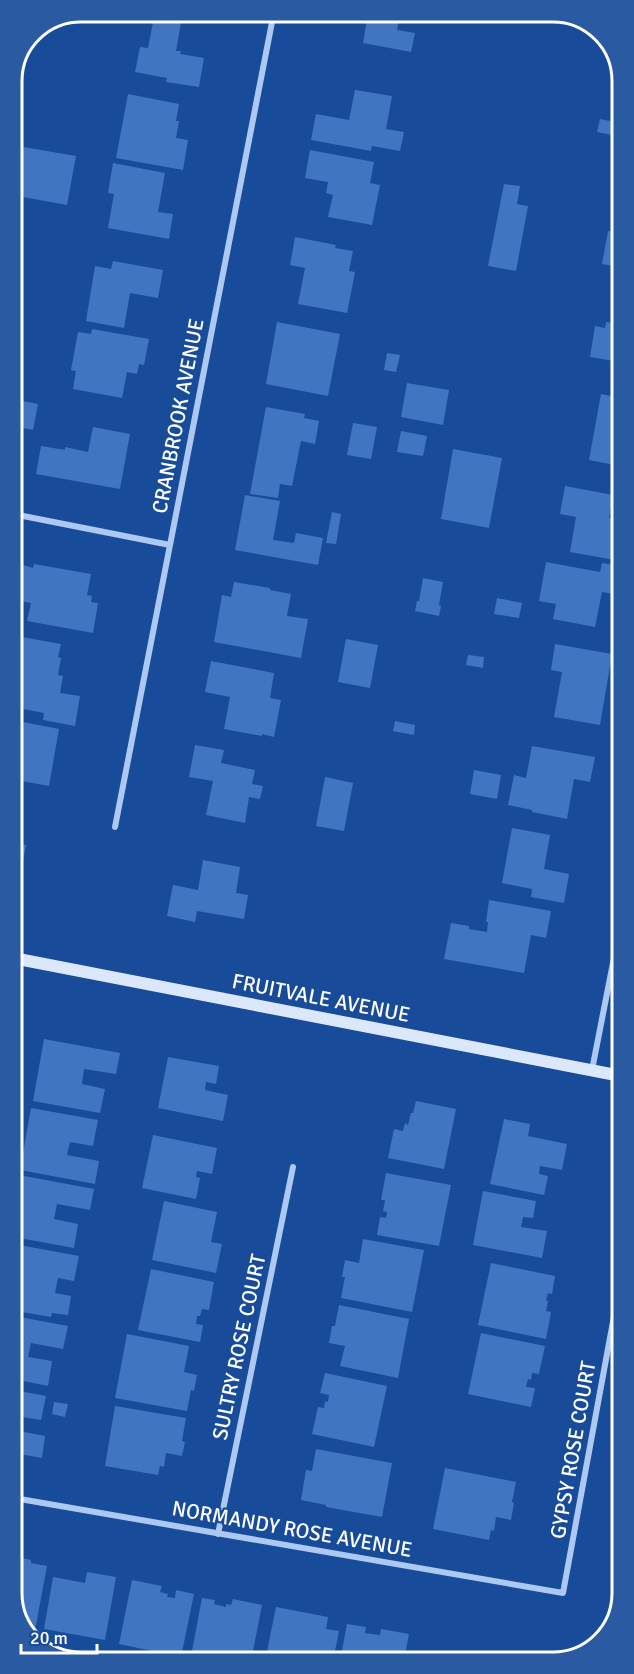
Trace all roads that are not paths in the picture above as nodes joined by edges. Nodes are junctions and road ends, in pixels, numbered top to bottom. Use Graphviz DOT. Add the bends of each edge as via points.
graph roads {
  1 [pos="272,22"];
  2 [pos="23,516"];
  3 [pos="170,545"];
  4 [pos="116,827"];
  5 [pos="22,960"];
  6 [pos="612,968"];
  7 [pos="592,1070"];
  8 [pos="612,1074"];
  9 [pos="293,1167"];
  10 [pos="612,1327"];
  11 [pos="22,1499"];
  12 [pos="218,1534"];
  13 [pos="563,1593"];
  1 -- 3 [label="street, CRANBROOK AVENUE"];
  2 -- 3 [label="street"];
  3 -- 4 [label="street, CRANBROOK AVENUE"];
  5 -- 7 [label="main road, FRUITVALE AVENUE"];
  6 -- 7 [label="street"];
  7 -- 8 [label="main road, FRUITVALE AVENUE"];
  9 -- 12 [label="street, SULTRY ROSE COURT"];
  10 -- 13 [label="street, GYPSY ROSE COURT"];
  11 -- 12 [label="street, NORMANDY ROSE AVENUE"];
  12 -- 13 [label="street, NORMANDY ROSE AVENUE"];
}
